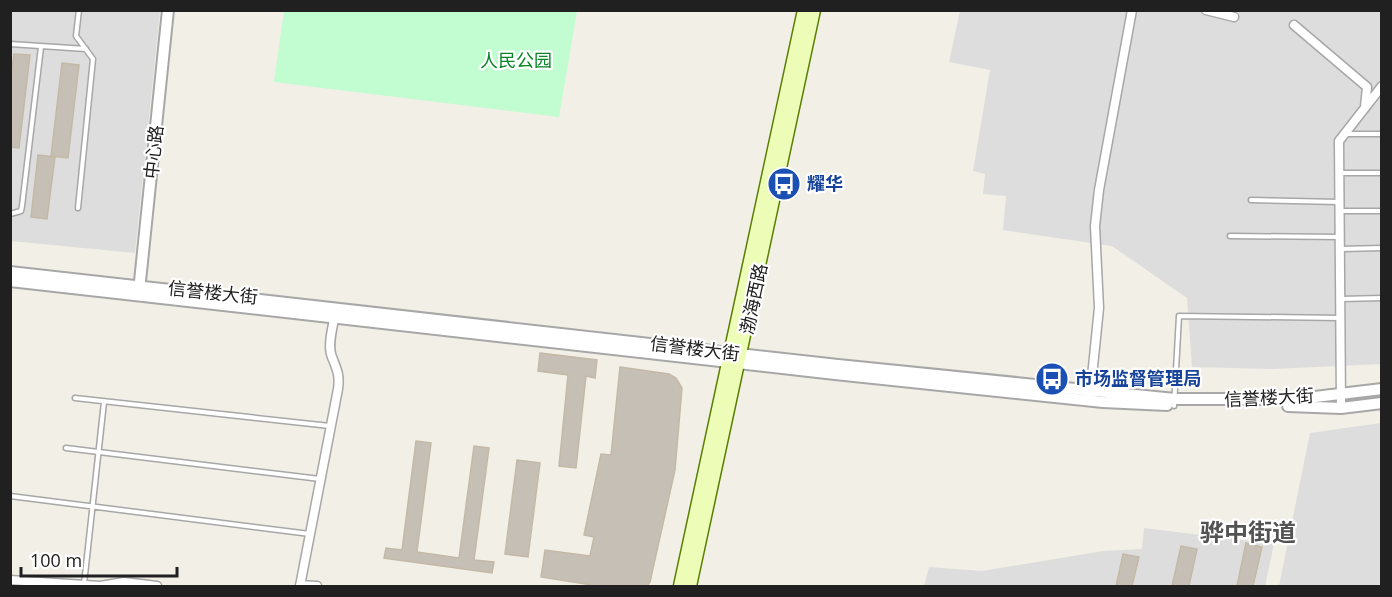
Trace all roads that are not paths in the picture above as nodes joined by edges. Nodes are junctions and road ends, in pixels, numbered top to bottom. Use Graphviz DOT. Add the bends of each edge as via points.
graph roads {
  1 [pos="79,10"];
  2 [pos="168,10"];
  3 [pos="804,10"];
  4 [pos="814,10"];
  5 [pos="1132,10"];
  6 [pos="1206,10"];
  7 [pos="1234,17"];
  8 [pos="1294,25"];
  9 [pos="10,44"];
  10 [pos="41,47"];
  11 [pos="87,49"];
  12 [pos="1381,87"];
  13 [pos="1365,108"];
  14 [pos="1343,134"];
  15 [pos="1382,134"];
  16 [pos="1340,173"];
  17 [pos="1382,173"];
  18 [pos="1251,200"];
  19 [pos="1340,207"];
  20 [pos="78,208"];
  21 [pos="1382,211"];
  22 [pos="10,214"];
  23 [pos="1230,236"];
  24 [pos="1340,237"];
  25 [pos="1382,248"];
  26 [pos="1341,249"];
  27 [pos="10,272"];
  28 [pos="10,281"];
  29 [pos="139,290"];
  30 [pos="1382,298"];
  31 [pos="1341,299"];
  32 [pos="335,311"];
  33 [pos="1341,318"];
  34 [pos="735,358"];
  35 [pos="1382,389"];
  36 [pos="1341,393"];
  37 [pos="1090,396"];
  38 [pos="75,398"];
  39 [pos="104,402"];
  40 [pos="1174,402"];
  41 [pos="1382,403"];
  42 [pos="1341,408"];
  43 [pos="331,426"];
  44 [pos="66,448"];
  45 [pos="98,452"];
  46 [pos="321,479"];
  47 [pos="10,496"];
  48 [pos="93,506"];
  49 [pos="311,534"];
  50 [pos="10,580"];
  51 [pos="84,584"];
  52 [pos="158,586"];
  53 [pos="300,586"];
  54 [pos="317,586"];
  55 [pos="680,586"];
  56 [pos="690,586"];
  1 -- 11 [label="lane" via="76,36"];
  2 -- 29 [label="street, 中心路"];
  3 -- 34 [label="main road, 渤海西路"];
  4 -- 34 [label="main road, 渤海西路"];
  5 -- 37 [label="street" via="1095,226 1100,308"];
  6 -- 7 [label="street"];
  8 -- 13 [label="street" via="1367,87"];
  9 -- 10 [label="lane"];
  10 -- 11 [label="lane"];
  10 -- 22 [label="lane" via="22,206 21,211"];
  11 -- 20 [label="lane" via="93,59"];
  12 -- 13 [label="street"];
  13 -- 14 [label="street"];
  14 -- 15 [label="lane"];
  14 -- 16 [label="street"];
  16 -- 17 [label="lane"];
  16 -- 19 [label="street"];
  18 -- 19 [label="lane"];
  19 -- 21 [label="lane"];
  19 -- 24 [label="street"];
  23 -- 24 [label="lane"];
  24 -- 26 [label="street"];
  25 -- 26 [label="lane"];
  26 -- 31 [label="street"];
  27 -- 29 [label="street, 信誉楼大街"];
  28 -- 29 [label="street, 信誉楼大街"];
  29 -- 32 [label="street, 信誉楼大街"];
  30 -- 31 [label="lane"];
  31 -- 33 [label="street"];
  32 -- 34 [label="street, 信誉楼大街"];
  32 -- 43 [label="street" via="330,348 340,372"];
  33 -- 36 [label="street"];
  33 -- 40 [label="lane" via="1179,316"];
  34 -- 37 [label="street, 信誉楼大街"];
  34 -- 55 [label="main road, 渤海西路"];
  34 -- 56 [label="main road, 渤海西路"];
  35 -- 36 [label="street, 信誉楼大街"];
  36 -- 40 [label="street, 信誉楼大街" via="1299,399"];
  36 -- 42 [label="street"];
  37 -- 40 [label="street, 信誉楼大街"];
  38 -- 39 [label="lane"];
  39 -- 43 [label="lane"];
  39 -- 45 [label="lane"];
  40 -- 42 [label="street, 信誉楼大街"];
  41 -- 42 [label="street, 信誉楼大街"];
  43 -- 46 [label="street"];
  44 -- 45 [label="lane"];
  45 -- 46 [label="lane"];
  45 -- 48 [label="lane"];
  46 -- 49 [label="street"];
  47 -- 48 [label="lane"];
  48 -- 49 [label="lane"];
  48 -- 51 [label="lane"];
  49 -- 53 [label="street"];
  50 -- 51 [label="street"];
  51 -- 52 [label="street" via="124,582"];
  53 -- 54 [label="street"];
}
